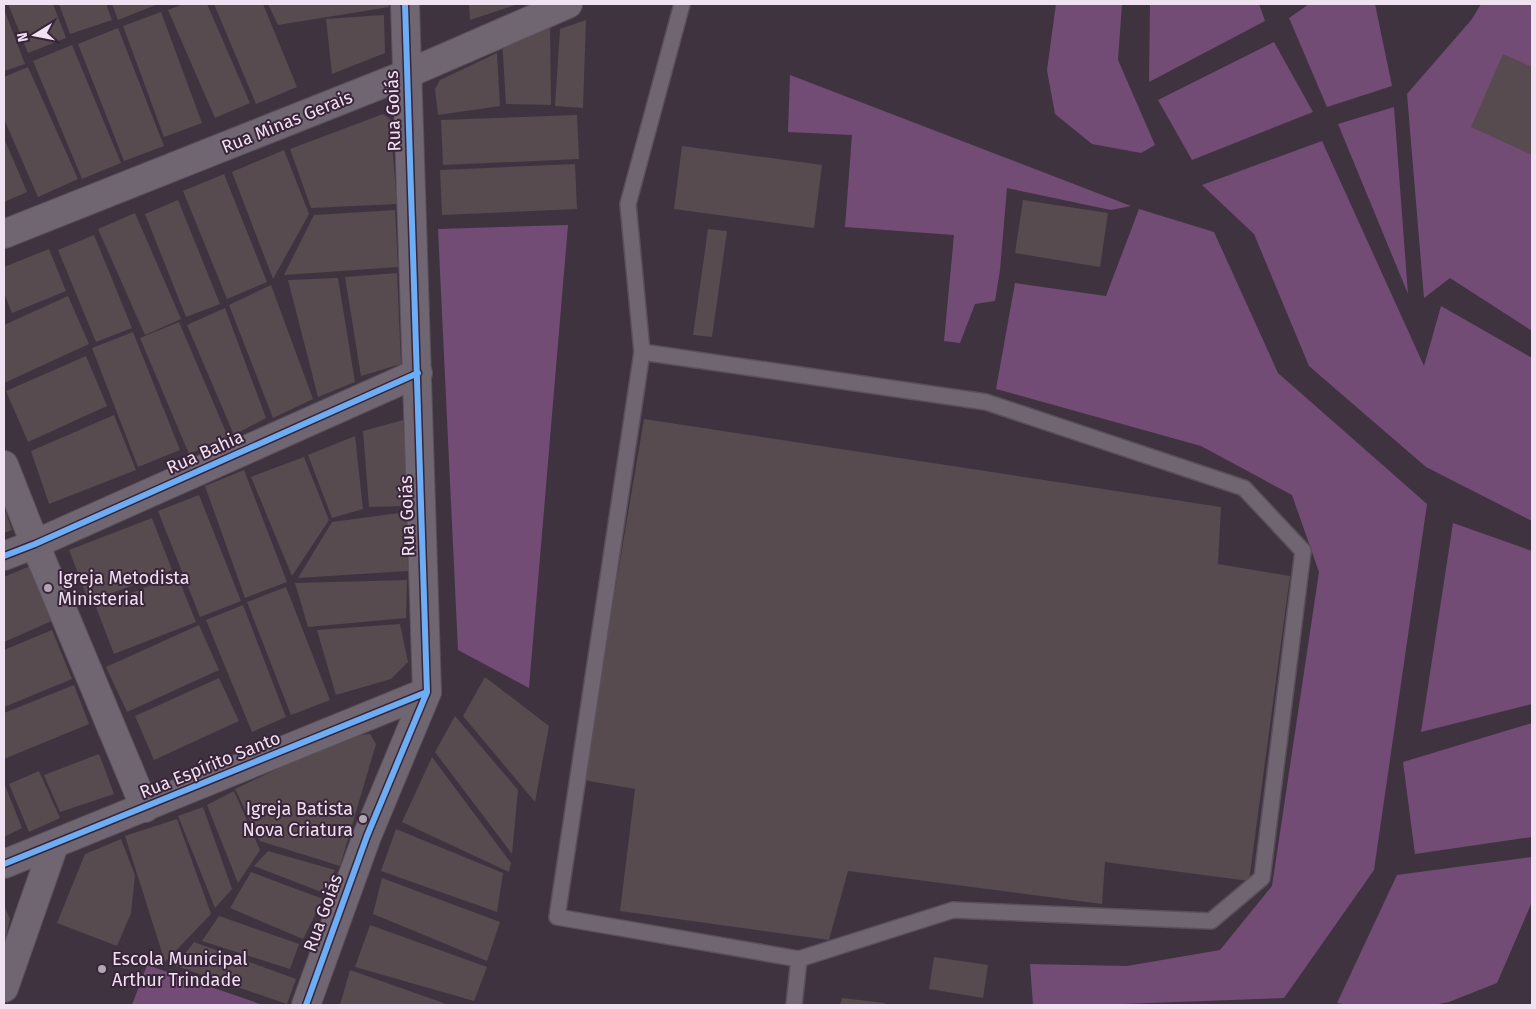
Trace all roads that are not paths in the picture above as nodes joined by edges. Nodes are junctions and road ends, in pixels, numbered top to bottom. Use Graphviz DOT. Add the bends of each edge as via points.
graph roads {
  1 [pos="405,4"];
  2 [pos="568,4"];
  3 [pos="682,4"];
  4 [pos="407,74"];
  5 [pos="4,234"];
  6 [pos="642,352"];
  7 [pos="418,374"];
  8 [pos="4,465"];
  9 [pos="35,544"];
  10 [pos="4,556"];
  11 [pos="427,692"];
  12 [pos="145,808"];
  13 [pos="54,845"];
  14 [pos="4,864"];
  15 [pos="799,959"];
  16 [pos="4,988"];
  17 [pos="306,1005"];
  18 [pos="794,1005"];
  1 -- 4 [label="street, Rua Goiás"];
  2 -- 4 [label="street, Rua Minas Gerais"];
  3 -- 6 [label="lane" via="628,204"];
  4 -- 5 [label="street, Rua Minas Gerais"];
  4 -- 7 [label="street, Rua Goiás"];
  6 -- 15 [label="lane" via="557,917"];
  6 -- 15 [label="lane" via="986,402 1244,488 1303,551 1262,878 1211,921 953,910"];
  7 -- 9 [label="street, Rua Bahia"];
  7 -- 11 [label="street, Rua Goiás"];
  8 -- 9 [label="street"];
  9 -- 10 [label="street, Rua Bahia"];
  9 -- 12 [label="street"];
  11 -- 12 [label="street, Rua Espírito Santo"];
  11 -- 17 [label="street, Rua Goiás" via="367,836"];
  12 -- 13 [label="street, Rua Espírito Santo"];
  13 -- 14 [label="street, Rua Espírito Santo"];
  13 -- 16 [label="street"];
  15 -- 18 [label="lane"];
}
